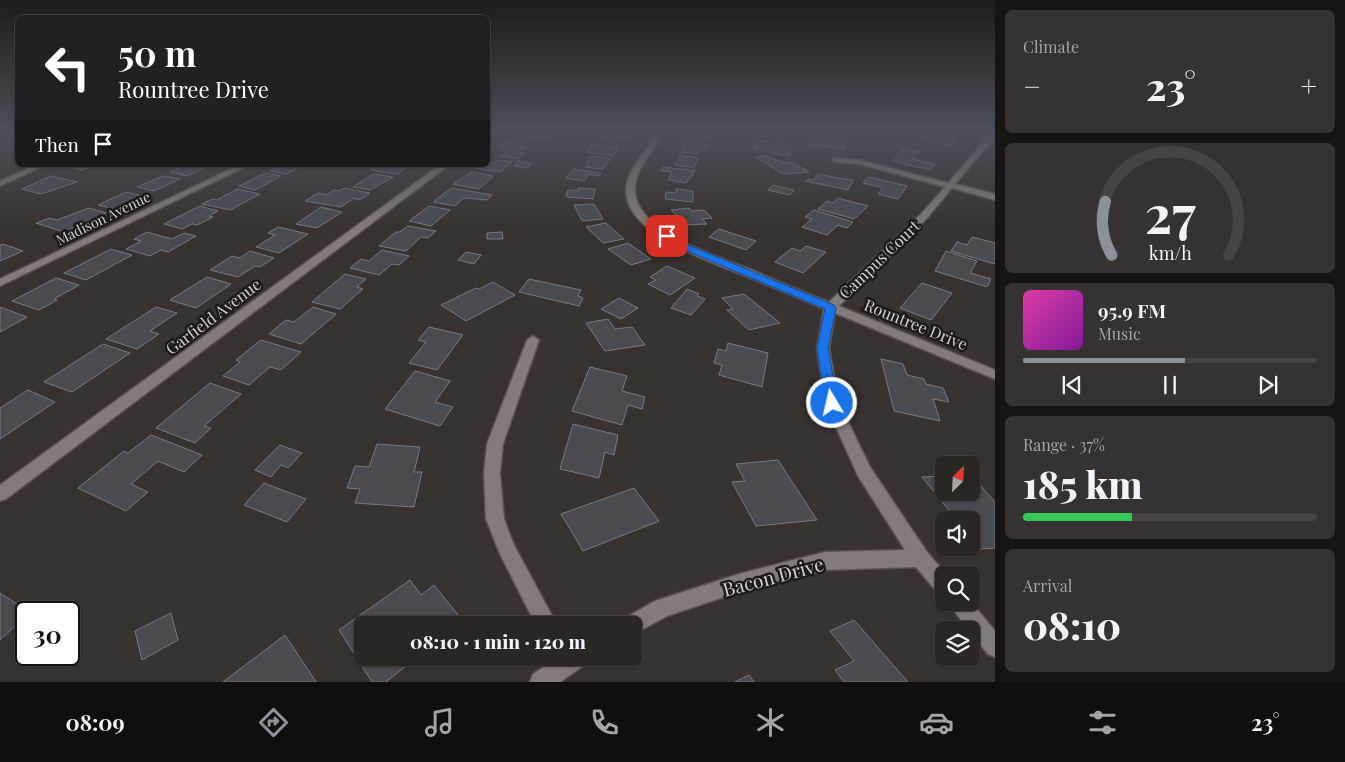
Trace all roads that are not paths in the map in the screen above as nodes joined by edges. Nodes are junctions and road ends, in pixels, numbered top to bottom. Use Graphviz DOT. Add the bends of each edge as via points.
graph roads {
  1 [pos="641,165"];
  2 [pos="870,165"];
  3 [pos="967,165"];
  4 [pos="38,167"];
  5 [pos="241,167"];
  6 [pos="442,167"];
  7 [pos="0,184"];
  8 [pos="949,186"];
  9 [pos="995,197"];
  10 [pos="0,283"];
  11 [pos="830,308"];
  12 [pos="533,340"];
  13 [pos="995,375"];
  14 [pos="0,494"];
  15 [pos="920,558"];
  16 [pos="935,576"];
  17 [pos="965,611"];
  18 [pos="542,616"];
  19 [pos="642,619"];
  20 [pos="995,647"];
  21 [pos="560,666"];
  22 [pos="541,682"];
  1 -- 11 [label="street, Rountree Drive" via="630,190 634,208 650,226 683,246"];
  2 -- 8 [label="street"];
  3 -- 8 [label="street, Campus Court"];
  4 -- 7 [label="street"];
  5 -- 10 [label="street, Madison Avenue"];
  6 -- 14 [label="street, Garfield Avenue"];
  8 -- 9 [label="street"];
  8 -- 11 [label="street, Campus Court" via="924,216"];
  11 -- 13 [label="street, Rountree Drive"];
  11 -- 15 [label="street, Campus Court" via="823,348 832,403 864,471"];
  12 -- 18 [label="street" via="495,444 492,473 495,519 506,548"];
  15 -- 16 [label="street, Campus Court"];
  15 -- 19 [label="street, Bacon Drive" via="824,561 739,583 662,608"];
  17 -- 20 [label="street"];
  21 -- 22 [label="street"];
}
